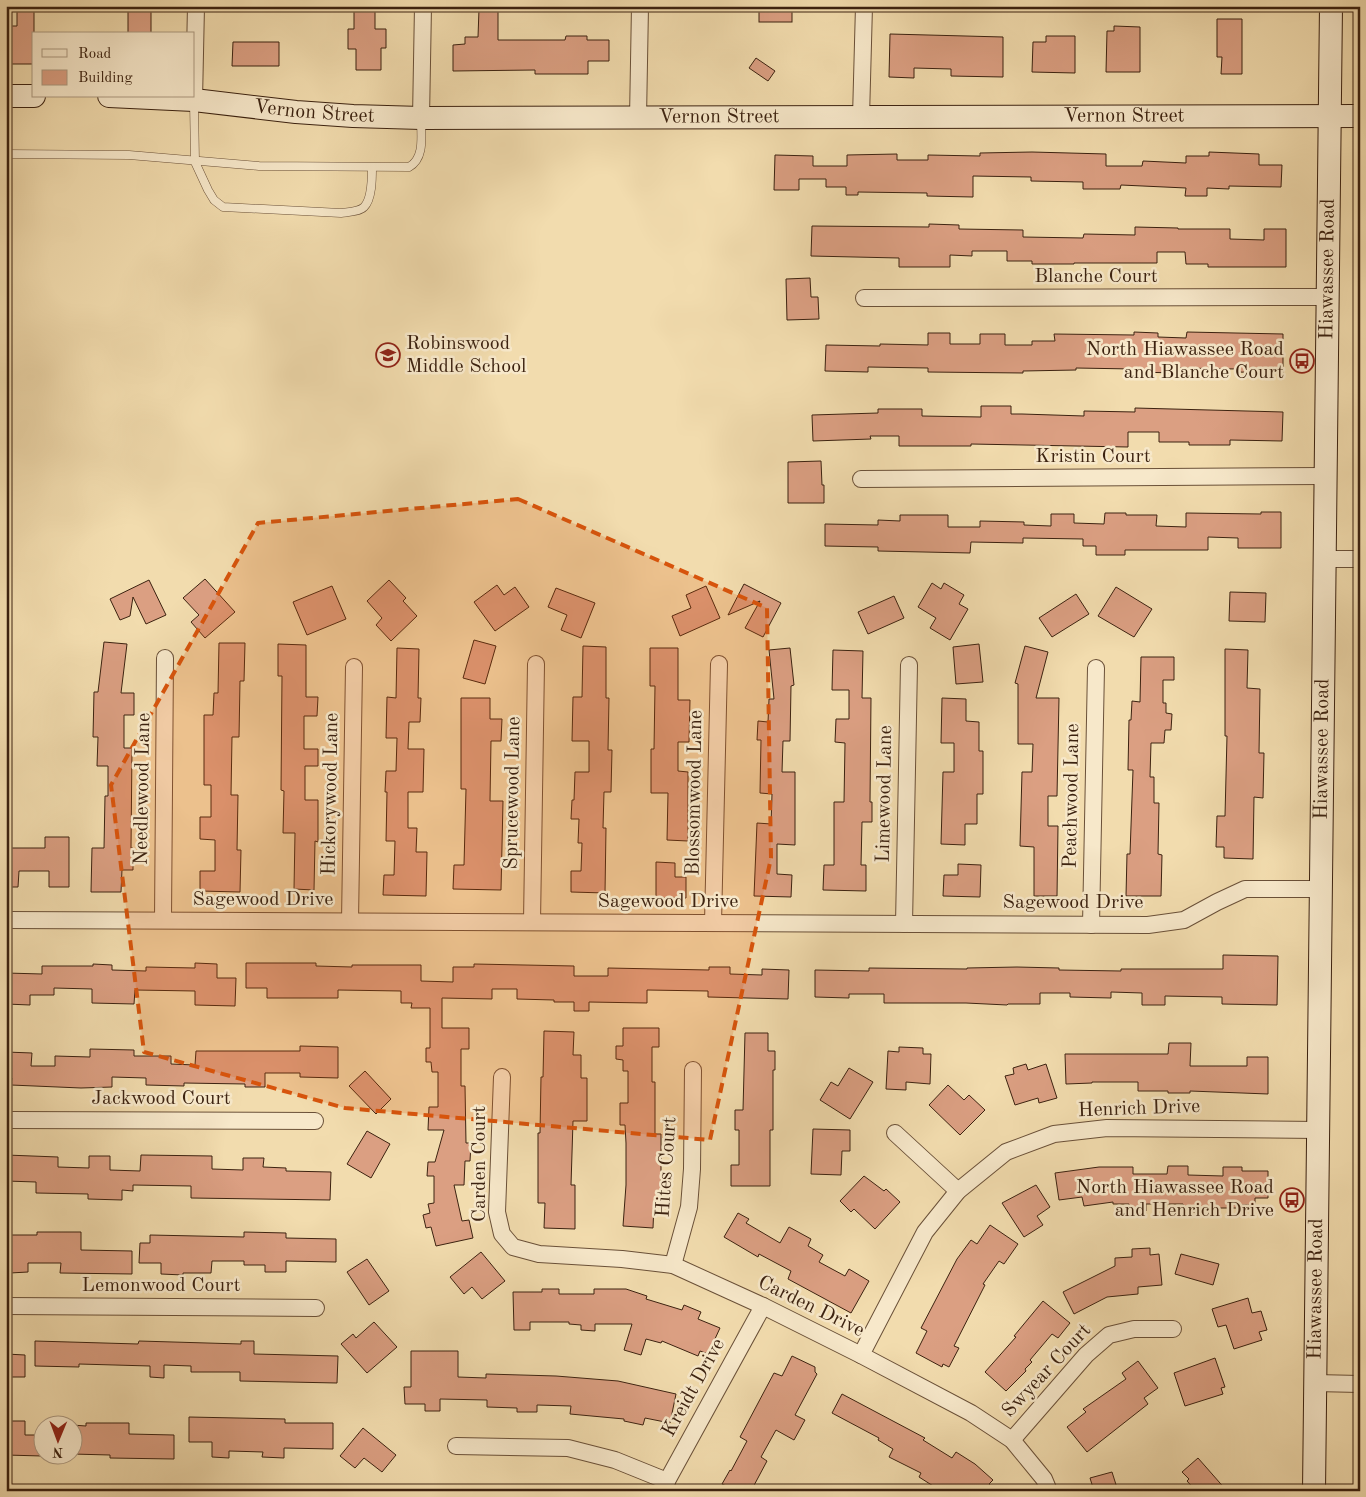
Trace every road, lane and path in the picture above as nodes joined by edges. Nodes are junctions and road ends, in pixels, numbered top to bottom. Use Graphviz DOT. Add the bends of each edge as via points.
graph roads {
  1 [pos="196,6"];
  2 [pos="423,6"];
  3 [pos="640,6"];
  4 [pos="864,6"];
  5 [pos="1331,6"];
  6 [pos="195,53"];
  7 [pos="6,96"];
  8 [pos="32,96"];
  9 [pos="152,98"];
  10 [pos="194,100"];
  11 [pos="1329,116"];
  12 [pos="1360,116"];
  13 [pos="860,117"];
  14 [pos="421,118"];
  15 [pos="638,118"];
  16 [pos="6,154"];
  17 [pos="195,162"];
  18 [pos="372,168"];
  19 [pos="864,298"];
  20 [pos="1327,298"];
  21 [pos="1325,476"];
  22 [pos="861,479"];
  23 [pos="1325,559"];
  24 [pos="1360,559"];
  25 [pos="165,658"];
  26 [pos="536,664"];
  27 [pos="719,664"];
  28 [pos="909,665"];
  29 [pos="354,667"];
  30 [pos="1096,668"];
  31 [pos="1321,889"];
  32 [pos="6,920"];
  33 [pos="163,920"];
  34 [pos="350,922"];
  35 [pos="532,922"];
  36 [pos="713,923"];
  37 [pos="904,924"];
  38 [pos="1091,925"];
  39 [pos="693,1070"];
  40 [pos="502,1077"];
  41 [pos="6,1120"];
  42 [pos="315,1121"];
  43 [pos="1319,1130"];
  44 [pos="895,1134"];
  45 [pos="958,1191"];
  46 [pos="513,1247"];
  47 [pos="673,1265"];
  48 [pos="6,1306"];
  49 [pos="763,1306"];
  50 [pos="316,1308"];
  51 [pos="1173,1328"];
  52 [pos="861,1355"];
  53 [pos="1315,1383"];
  54 [pos="1360,1384"];
  55 [pos="1012,1440"];
  56 [pos="456,1446"];
  57 [pos="666,1486"];
  58 [pos="1049,1491"];
  59 [pos="1314,1491"];
  1 -- 6 [label="street"];
  2 -- 14 [label="street"];
  3 -- 15 [label="street"];
  4 -- 13 [label="street"];
  5 -- 11 [label="main road, Hiawassee Road"];
  7 -- 8 [label="main road"];
  9 -- 10 [label="main road, Vernon Street"];
  10 -- 14 [label="main road, Vernon Street" via="296,112"];
  10 -- 17 [label="lane"];
  11 -- 12 [label="main road, Vernon Street"];
  11 -- 13 [label="main road, Vernon Street"];
  11 -- 20 [label="main road, Hiawassee Road"];
  13 -- 15 [label="main road, Vernon Street"];
  14 -- 15 [label="main road, Vernon Street"];
  14 -- 18 [label="lane" via="421,150 416,164"];
  16 -- 17 [label="lane" via="129,155"];
  17 -- 18 [label="lane"];
  17 -- 18 [label="lane" via="214,200 223,207 341,213 364,208"];
  19 -- 20 [label="street, Blanche Court"];
  20 -- 21 [label="main road, Hiawassee Road"];
  21 -- 22 [label="street, Kristin Court"];
  21 -- 23 [label="main road, Hiawassee Road"];
  23 -- 24 [label="street"];
  23 -- 31 [label="main road, Hiawassee Road"];
  25 -- 33 [label="street, Needlewood Lane"];
  26 -- 35 [label="street, Sprucewood Lane"];
  27 -- 36 [label="street, Blossomwood Lane"];
  28 -- 37 [label="street, Limewood Lane"];
  29 -- 34 [label="street, Hickorywood Lane"];
  30 -- 38 [label="street, Peachwood Lane"];
  31 -- 38 [label="street, Sagewood Drive" via="1245,889 1184,920 1148,925"];
  31 -- 43 [label="main road, Hiawassee Road"];
  32 -- 33 [label="street, Sagewood Drive"];
  33 -- 34 [label="street, Sagewood Drive"];
  34 -- 35 [label="street, Sagewood Drive"];
  35 -- 36 [label="street, Sagewood Drive"];
  36 -- 37 [label="street, Sagewood Drive"];
  37 -- 38 [label="street, Sagewood Drive"];
  39 -- 47 [label="street, Hites Court" via="689,1207"];
  40 -- 46 [label="street, Carden Court" via="497,1212 502,1234"];
  41 -- 42 [label="street, Jackwood Court"];
  43 -- 45 [label="street, Henrich Drive" via="1107,1128 1054,1134 1006,1152"];
  43 -- 53 [label="main road, Hiawassee Road"];
  44 -- 45 [label="street"];
  45 -- 52 [label="street, Henrich Drive" via="925,1232"];
  46 -- 47 [label="street, Carden Drive" via="538,1254 622,1258"];
  47 -- 49 [label="street, Carden Drive"];
  48 -- 50 [label="street, Lemonwood Court"];
  49 -- 52 [label="street, Carden Drive"];
  49 -- 57 [label="street, Kreidt Drive"];
  51 -- 55 [label="street, Swyear Court" via="1134,1329 1109,1335 1086,1355"];
  52 -- 55 [label="street, Carden Drive" via="971,1413"];
  53 -- 54 [label="street"];
  53 -- 59 [label="main road, Hiawassee Road"];
  55 -- 58 [label="street, Carden Drive" via="1044,1479"];
  56 -- 57 [label="street" via="568,1448 615,1460"];
}
